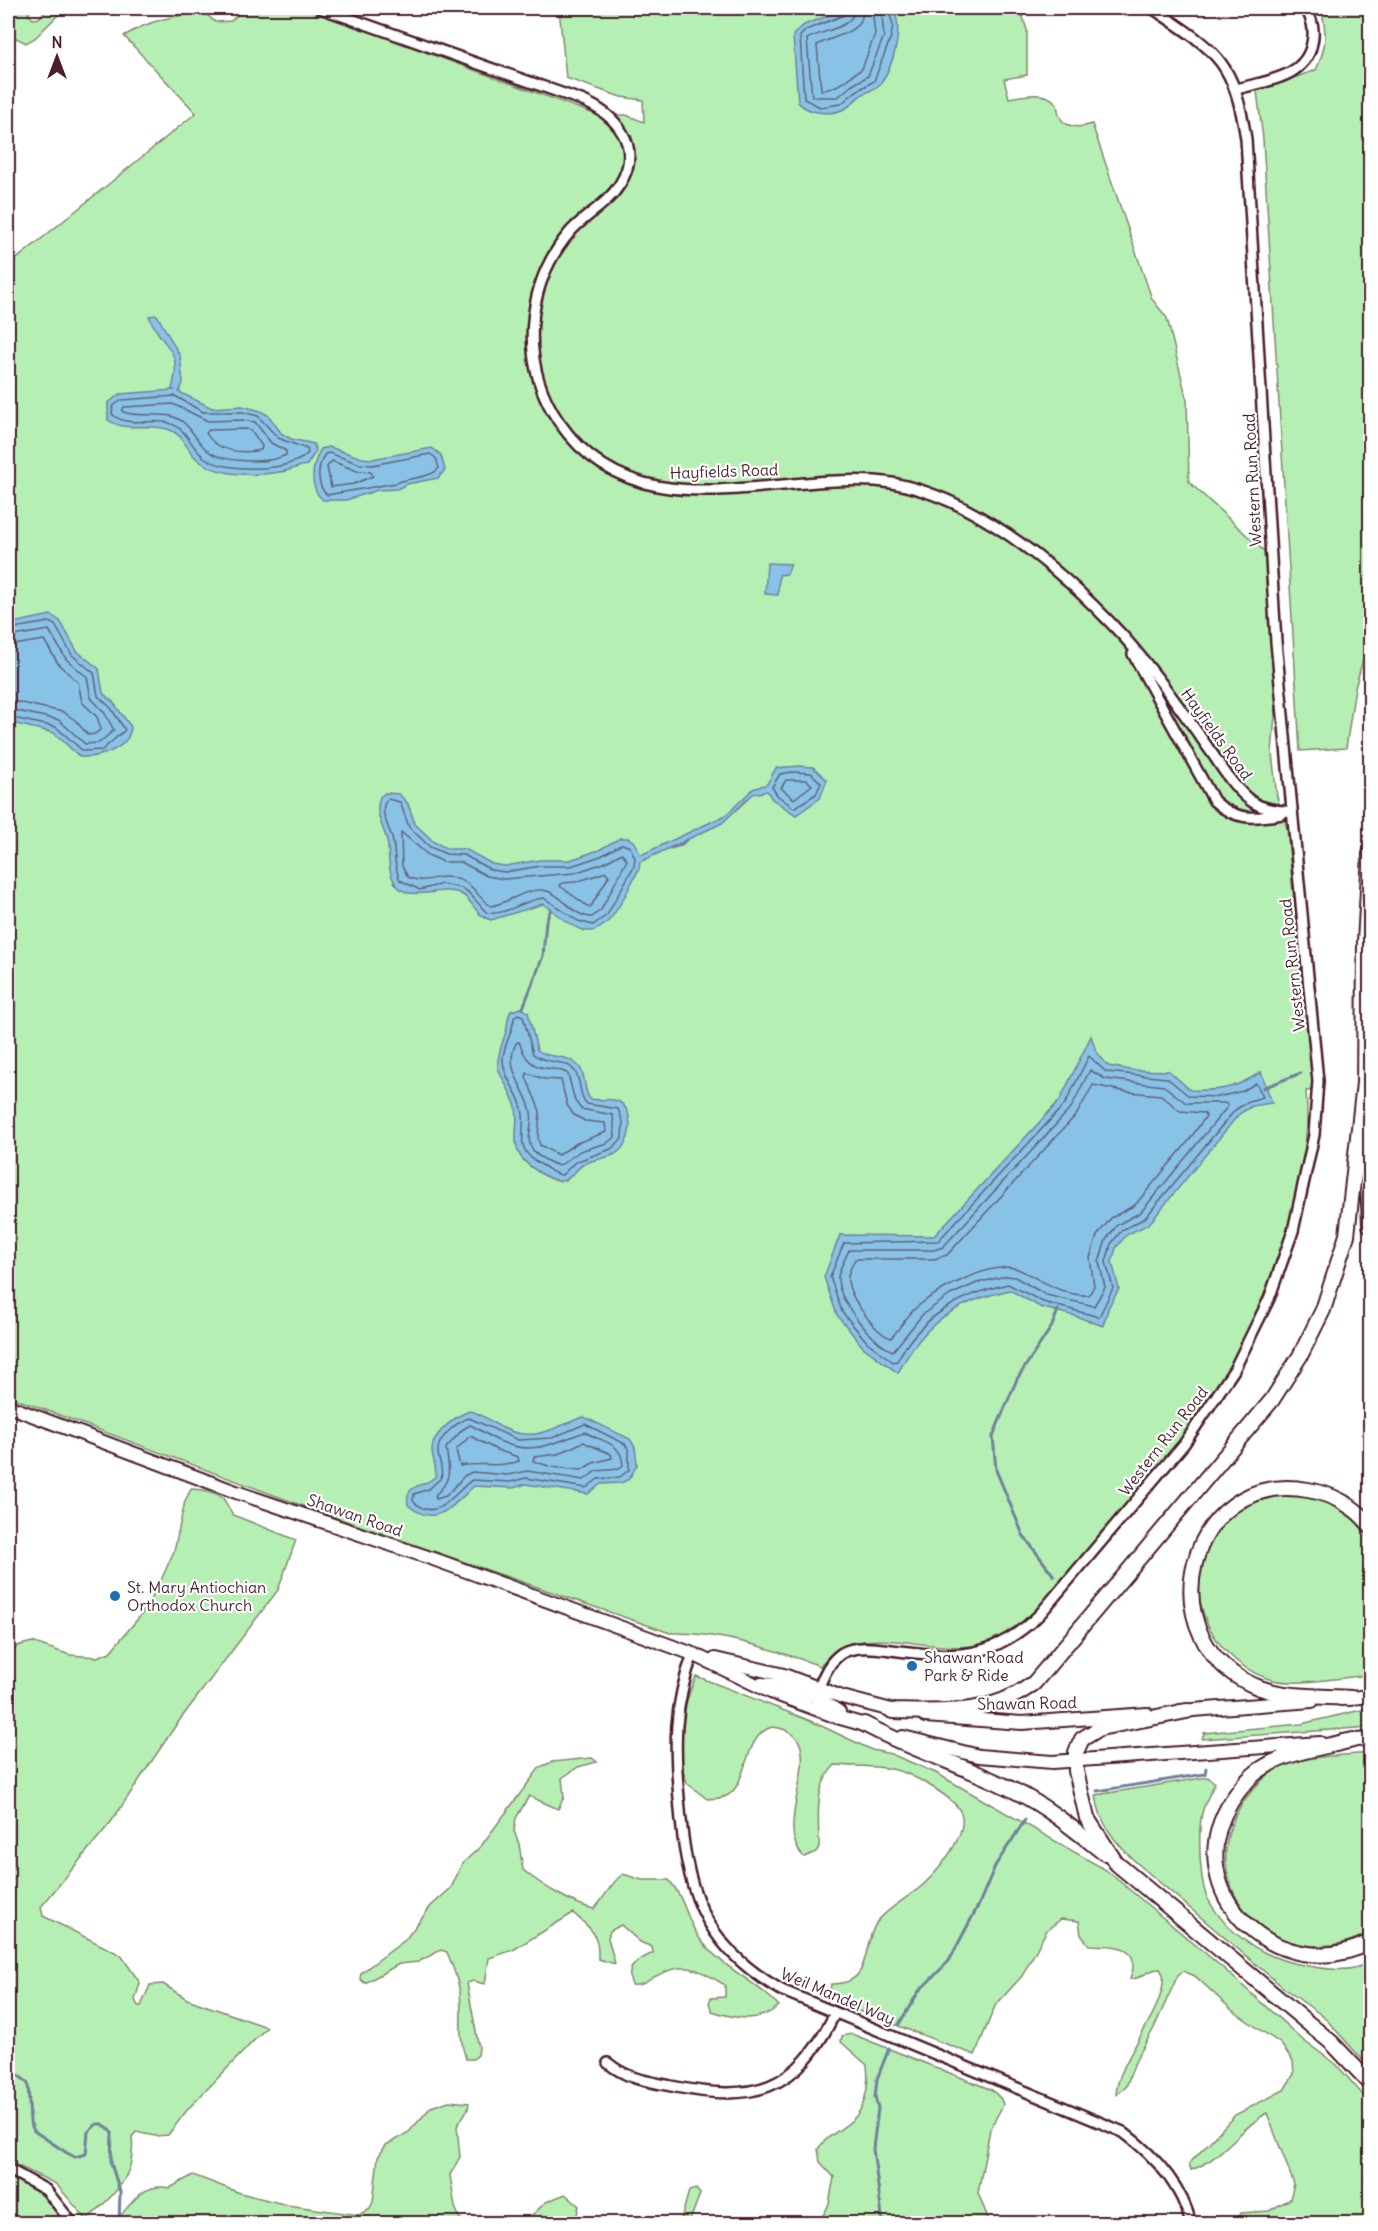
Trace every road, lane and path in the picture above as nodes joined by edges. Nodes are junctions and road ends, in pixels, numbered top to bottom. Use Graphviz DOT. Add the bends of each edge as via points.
graph roads {
  1 [pos="320,8"];
  2 [pos="1152,8"];
  3 [pos="1305,8"];
  4 [pos="1237,89"];
  5 [pos="1125,639"];
  6 [pos="1291,812"];
  7 [pos="1371,854"];
  8 [pos="1364,1083"];
  9 [pos="1371,1226"];
  10 [pos="8,1406"];
  11 [pos="1371,1525"];
  12 [pos="693,1654"];
  13 [pos="755,1684"];
  14 [pos="817,1692"];
  15 [pos="1371,1696"];
  16 [pos="1351,1698"];
  17 [pos="892,1711"];
  18 [pos="1187,1711"];
  19 [pos="864,1724"];
  20 [pos="1371,1739"];
  21 [pos="1353,1740"];
  22 [pos="1075,1762"];
  23 [pos="1116,1863"];
  24 [pos="1371,1942"];
  25 [pos="835,2013"];
  26 [pos="608,2063"];
  27 [pos="1371,2083"];
  28 [pos="8,2169"];
  29 [pos="73,2223"];
  30 [pos="1191,2223"];
  1 -- 5 [label="street, Hayfields Road" via="580,100 602,109 620,127 628,153 623,180 614,194 556,249 543,274 531,329 532,354 546,400 575,442 595,460 633,481 675,490 875,481 936,494 1014,541 1077,591"];
  2 -- 4 [label="street, Western Run Road" via="1210,49 1223,62"];
  3 -- 4 [label="street" via="1314,36 1305,62 1284,76"];
  4 -- 6 [label="street, Western Run Road" via="1249,173 1276,642"];
  5 -- 6 [label="street, Hayfields Road" via="1244,795 1265,808"];
  5 -- 6 [label="street, Hayfields Road" via="1214,801 1245,819"];
  6 -- 14 [label="street, Western Run Road" via="1314,1021 1317,1108 1305,1181 1286,1254 1234,1370 1184,1444 1023,1632 988,1650 955,1656 854,1648 834,1660"];
  7 -- 8 [label="highway" via="1365,942"];
  8 -- 9 [label="highway"];
  8 -- 17 [label="highway" via="1352,1204 1336,1272 1313,1332 1272,1400 1034,1683 988,1707 967,1711"];
  10 -- 12 [label="main road, Shawan Road" via="236,1492"];
  11 -- 16 [label="highway" via="1343,1502 1316,1491 1289,1488 1260,1494 1235,1506 1212,1527 1200,1545 1190,1583 1192,1611 1202,1640 1230,1672 1263,1689 1281,1693"];
  12 -- 13 [label="main road, Shawan Road"];
  12 -- 14 [label="main road, Shawan Road" via="784,1675"];
  12 -- 25 [label="street, Weil Mandel Way" via="682,1685 675,1738 684,1853 694,1892 722,1942 747,1968 781,1990"];
  13 -- 14 [label="main road, Shawan Road"];
  13 -- 19 [label="main road, Shawan Road" via="837,1718"];
  14 -- 17 [label="main road, Shawan Road"];
  14 -- 19 [label="main road, Shawan Road"];
  15 -- 16 [label="main road, Shawan Road"];
  16 -- 18 [label="main road, Shawan Road"];
  17 -- 18 [label="main road, Shawan Road" via="945,1719 1022,1723"];
  18 -- 22 [label="highway" via="1089,1732 1079,1744"];
  19 -- 22 [label="main road, Shawan Road" via="949,1750 1013,1760"];
  19 -- 23 [label="highway" via="906,1747 1025,1796"];
  20 -- 21 [label="main road, Shawan Road"];
  21 -- 22 [label="main road, Shawan Road"];
  21 -- 24 [label="highway" via="1278,1760 1254,1774 1222,1820 1217,1862 1223,1888 1238,1916 1269,1943 1294,1953 1320,1956 1347,1952"];
  22 -- 23 [label="highway" via="1087,1818"];
  23 -- 27 [label="highway" via="1332,2043"];
  25 -- 26 [label="street" via="812,2055 799,2068 754,2091 704,2093 637,2079 621,2074"];
  25 -- 30 [label="street, Weil Mandel Way" via="1123,2132 1155,2159 1170,2178"];
  28 -- 29 [label="street" via="46,2190"];
}
